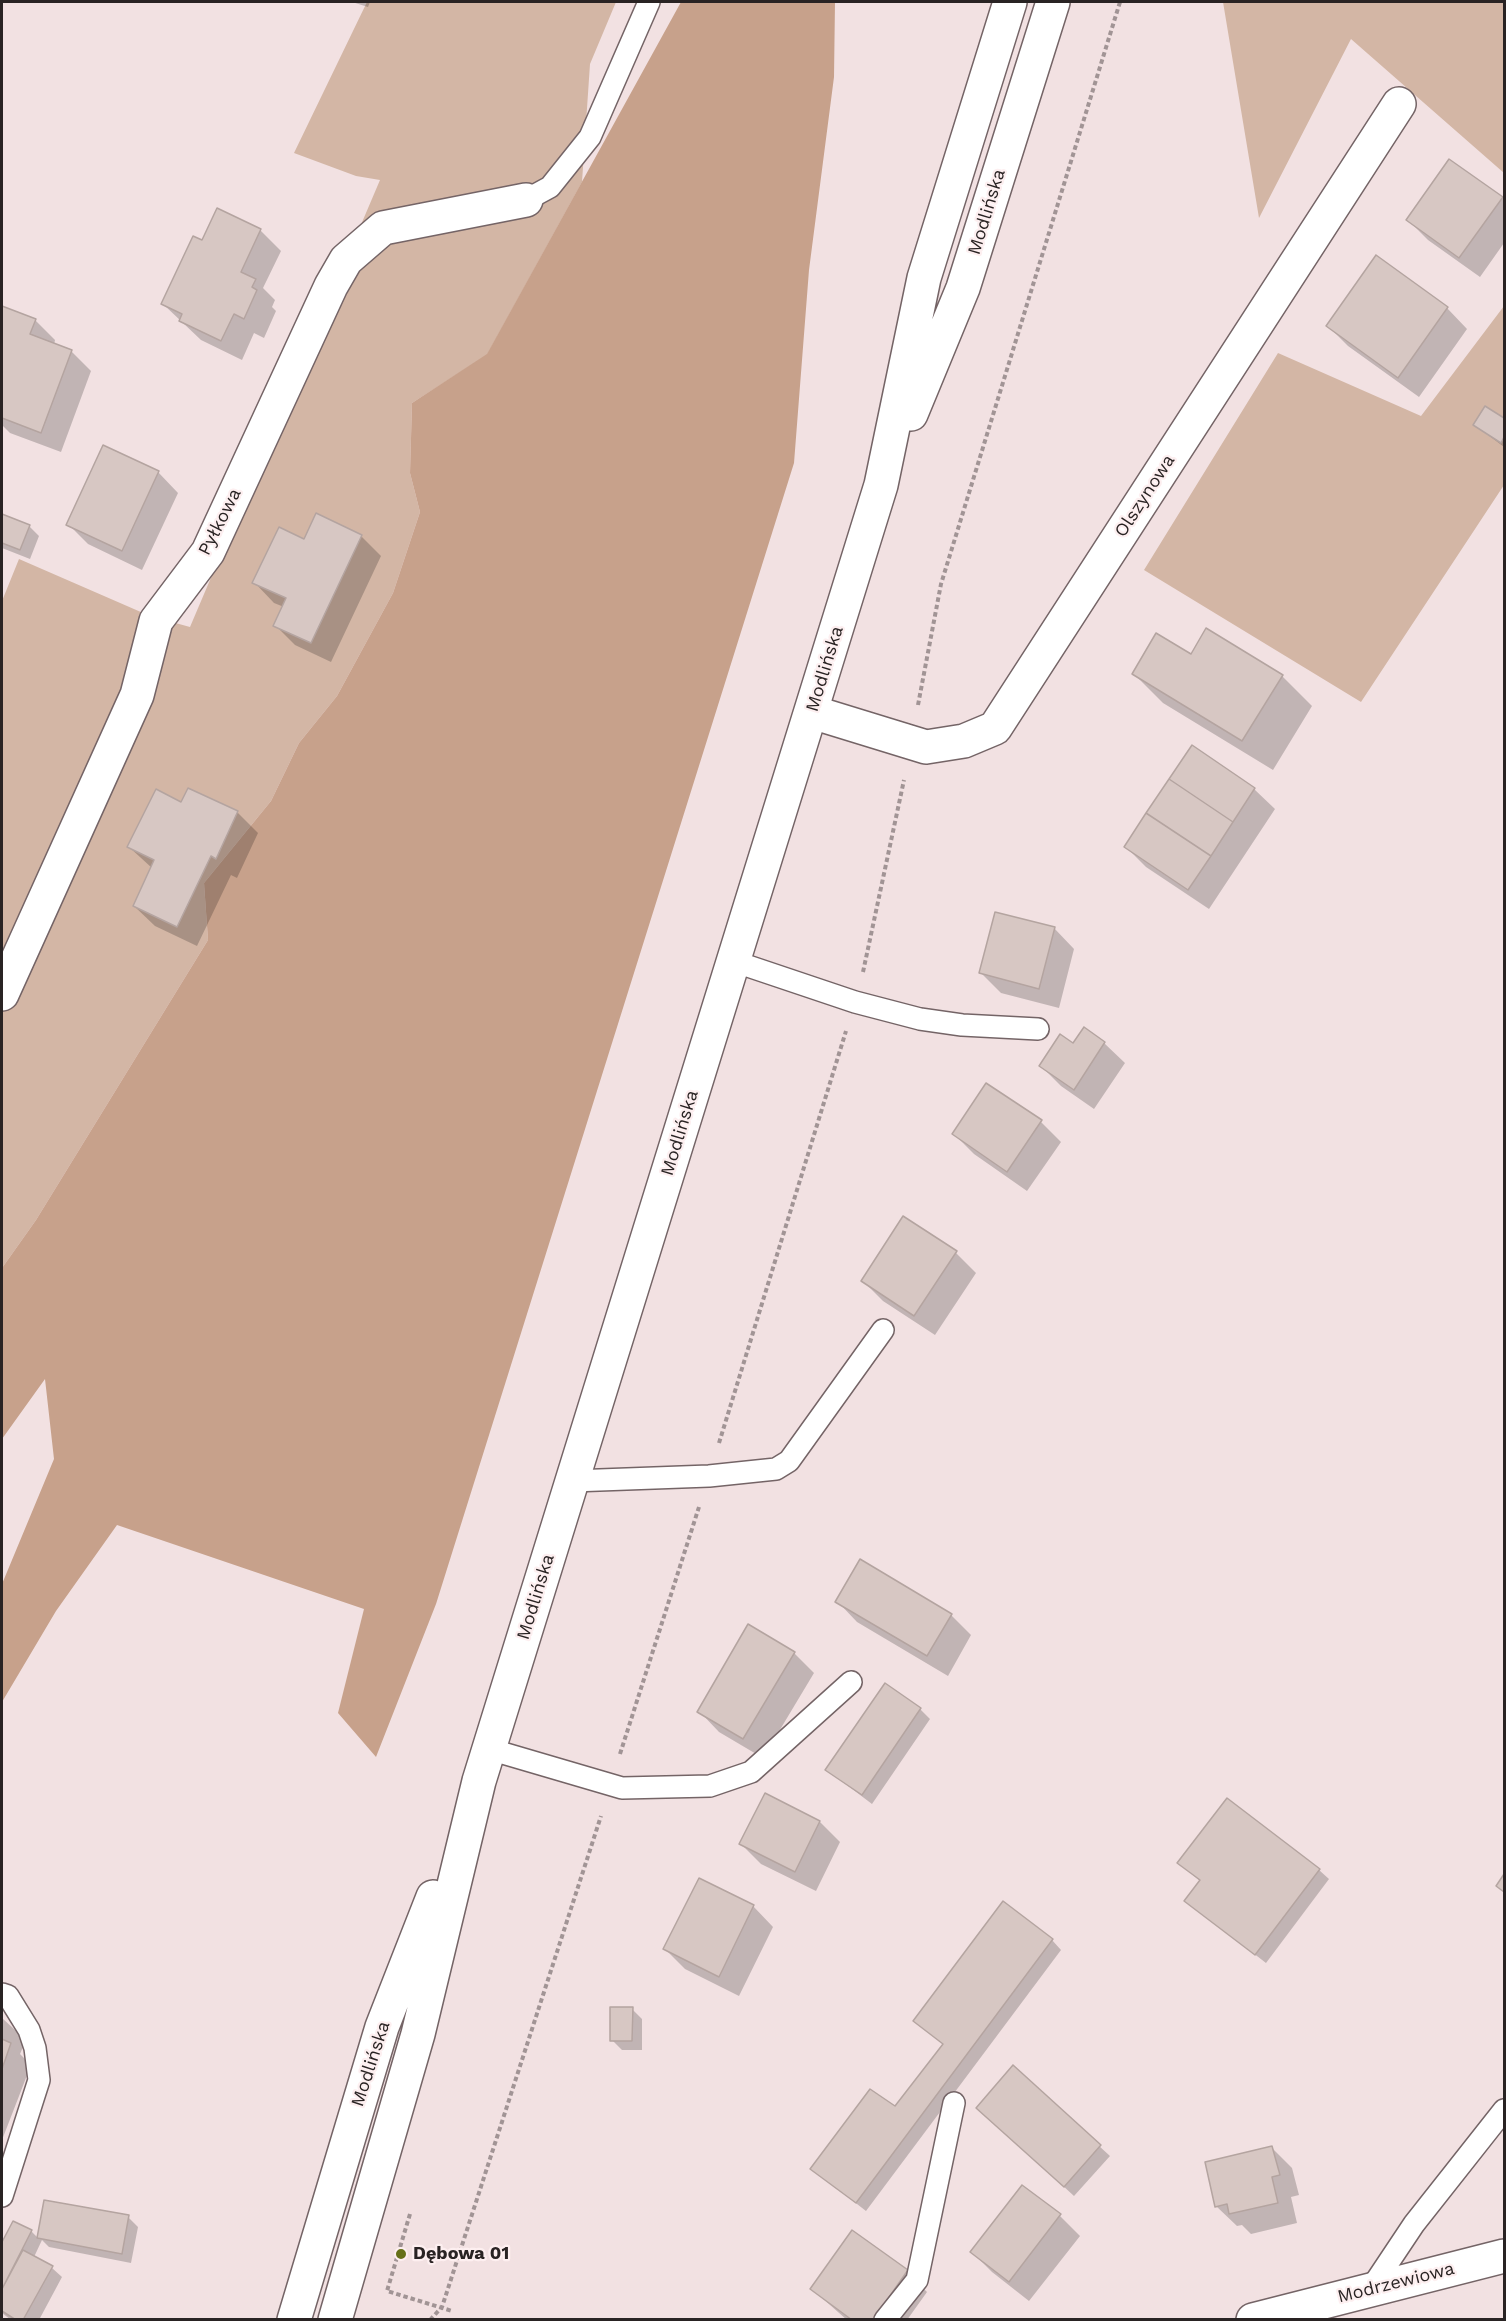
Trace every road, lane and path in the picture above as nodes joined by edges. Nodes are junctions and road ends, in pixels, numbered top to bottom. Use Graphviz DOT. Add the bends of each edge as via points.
graph roads {
  1 [pos="649,2"];
  2 [pos="1010,2"];
  3 [pos="1053,2"];
  4 [pos="1120,2"];
  5 [pos="1399,104"];
  6 [pos="526,200"];
  7 [pos="881,485"];
  8 [pos="812,712"];
  9 [pos="912,744"];
  10 [pos="734,961"];
  11 [pos="2,994"];
  12 [pos="855,1002"];
  13 [pos="1038,1029"];
  14 [pos="883,1330"];
  15 [pos="708,1476"];
  16 [pos="572,1480"];
  17 [pos="851,1682"];
  18 [pos="489,1749"];
  19 [pos="479,1781"];
  20 [pos="611,1784"];
  21 [pos="2,1994"];
  22 [pos="954,2103"];
  23 [pos="1504,2110"];
  24 [pos="2,2196"];
  25 [pos="410,2214"];
  26 [pos="1504,2256"];
  27 [pos="1370,2290"];
  28 [pos="442,2307"];
  29 [pos="452,2311"];
  30 [pos="294,2319"];
  31 [pos="335,2319"];
  32 [pos="430,2319"];
  33 [pos="885,2319"];
  34 [pos="1252,2319"];
  1 -- 6 [label="lane" via="590,137 550,188"];
  2 -- 7 [label="main road, Modlińska" via="924,278"];
  3 -- 7 [label="main road, Modlińska" via="963,288"];
  4 -- 9 [label="path" via="941,584"];
  5 -- 9 [label="main road, Olszynowa" via="995,728 964,741 926,747"];
  6 -- 11 [label="main road, Pyłkowa" via="383,228 346,260 207,552 156,621 137,695"];
  7 -- 8 [label="main road, Modlińska"];
  8 -- 9 [label="main road, Olszynowa"];
  8 -- 10 [label="main road, Modlińska"];
  9 -- 12 [label="path"];
  10 -- 12 [label="lane"];
  10 -- 16 [label="main road, Modlińska"];
  12 -- 13 [label="lane" via="930,1020"];
  12 -- 15 [label="path"];
  14 -- 15 [label="lane" via="789,1461 766,1472"];
  15 -- 16 [label="lane"];
  15 -- 20 [label="path"];
  16 -- 18 [label="main road, Modlińska"];
  17 -- 20 [label="lane" via="751,1772 710,1786 622,1788"];
  18 -- 19 [label="main road, Modlińska"];
  18 -- 20 [label="lane"];
  19 -- 30 [label="main road, Modlińska" via="382,2027"];
  19 -- 31 [label="main road, Modlińska" via="415,2046"];
  20 -- 28 [label="path"];
  21 -- 24 [label="lane" via="8,1996 29,2030 39,2080"];
  22 -- 33 [label="lane" via="917,2280"];
  23 -- 27 [label="lane" via="1413,2224"];
  25 -- 28 [label="path" via="387,2291"];
  26 -- 27 [label="main road, Modrzewiowa"];
  27 -- 34 [label="main road, Modrzewiowa"];
  28 -- 29 [label="path"];
  28 -- 32 [label="path"];
}
